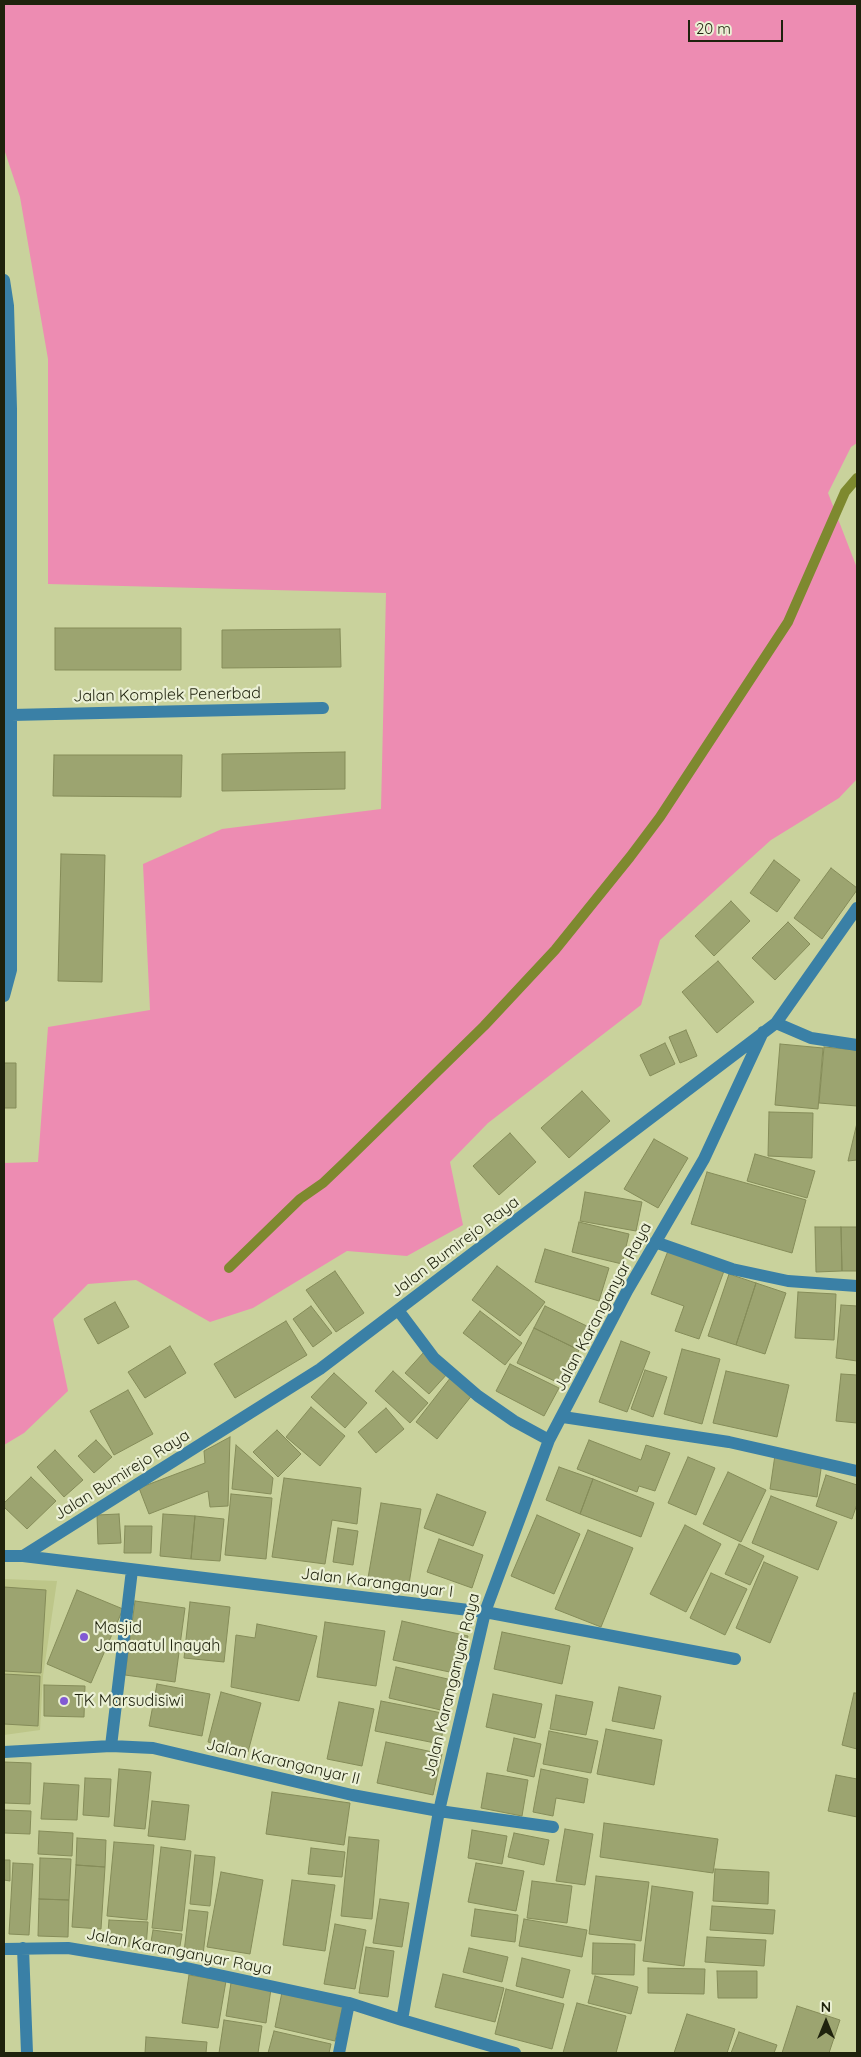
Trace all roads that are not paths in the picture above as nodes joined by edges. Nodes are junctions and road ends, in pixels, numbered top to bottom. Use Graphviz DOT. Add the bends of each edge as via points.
graph roads {
  1 [pos="4,280"];
  2 [pos="323,708"];
  3 [pos="11,715"];
  4 [pos="857,908"];
  5 [pos="4,996"];
  6 [pos="776,1023"];
  7 [pos="763,1032"];
  8 [pos="857,1045"];
  9 [pos="655,1242"];
  10 [pos="857,1286"];
  11 [pos="398,1310"];
  12 [pos="563,1417"];
  13 [pos="549,1440"];
  14 [pos="857,1471"];
  15 [pos="4,1556"];
  16 [pos="23,1556"];
  17 [pos="132,1570"];
  18 [pos="484,1612"];
  19 [pos="734,1659"];
  20 [pos="110,1746"];
  21 [pos="4,1752"];
  22 [pos="439,1811"];
  23 [pos="553,1827"];
  24 [pos="24,1948"];
  25 [pos="4,1949"];
  26 [pos="350,2003"];
  27 [pos="402,2020"];
  28 [pos="27,2053"];
  29 [pos="339,2053"];
  30 [pos="514,2053"];
  1 -- 3 [label="street" via="8,306 11,410"];
  2 -- 3 [label="street, Jalan Komplek Penerbad"];
  3 -- 5 [label="street" via="11,970"];
  4 -- 6 [label="street, Jalan Bumirejo Raya"];
  6 -- 7 [label="street, Jalan Bumirejo Raya"];
  6 -- 8 [label="street" via="811,1038"];
  7 -- 9 [label="street, Jalan Karanganyar Raya" via="704,1159"];
  7 -- 11 [label="street, Jalan Bumirejo Raya"];
  9 -- 10 [label="street" via="732,1269 788,1281"];
  9 -- 12 [label="street, Jalan Karanganyar Raya"];
  11 -- 13 [label="street" via="434,1358 478,1396"];
  11 -- 16 [label="street, Jalan Bumirejo Raya" via="320,1370"];
  12 -- 13 [label="street, Jalan Karanganyar Raya"];
  12 -- 14 [label="street" via="729,1442"];
  13 -- 18 [label="street, Jalan Karanganyar Raya"];
  15 -- 16 [label="street, Jalan Karanganyar I"];
  16 -- 17 [label="street, Jalan Karanganyar I"];
  17 -- 18 [label="street, Jalan Karanganyar I"];
  17 -- 20 [label="street"];
  18 -- 19 [label="street, Jalan Karanganyar I"];
  18 -- 22 [label="street, Jalan Karanganyar Raya"];
  20 -- 21 [label="street, Jalan Karanganyar II"];
  20 -- 22 [label="street, Jalan Karanganyar II" via="153,1748 352,1795"];
  22 -- 23 [label="street, Jalan Karanganyar II"];
  22 -- 27 [label="street, Jalan Karanganyar Raya"];
  24 -- 25 [label="street, Jalan Karanganyar Raya"];
  24 -- 26 [label="street, Jalan Karanganyar Raya" via="68,1948 182,1967"];
  24 -- 28 [label="street"];
  26 -- 27 [label="street, Jalan Karanganyar Raya"];
  26 -- 29 [label="street"];
  27 -- 30 [label="street"];
}
